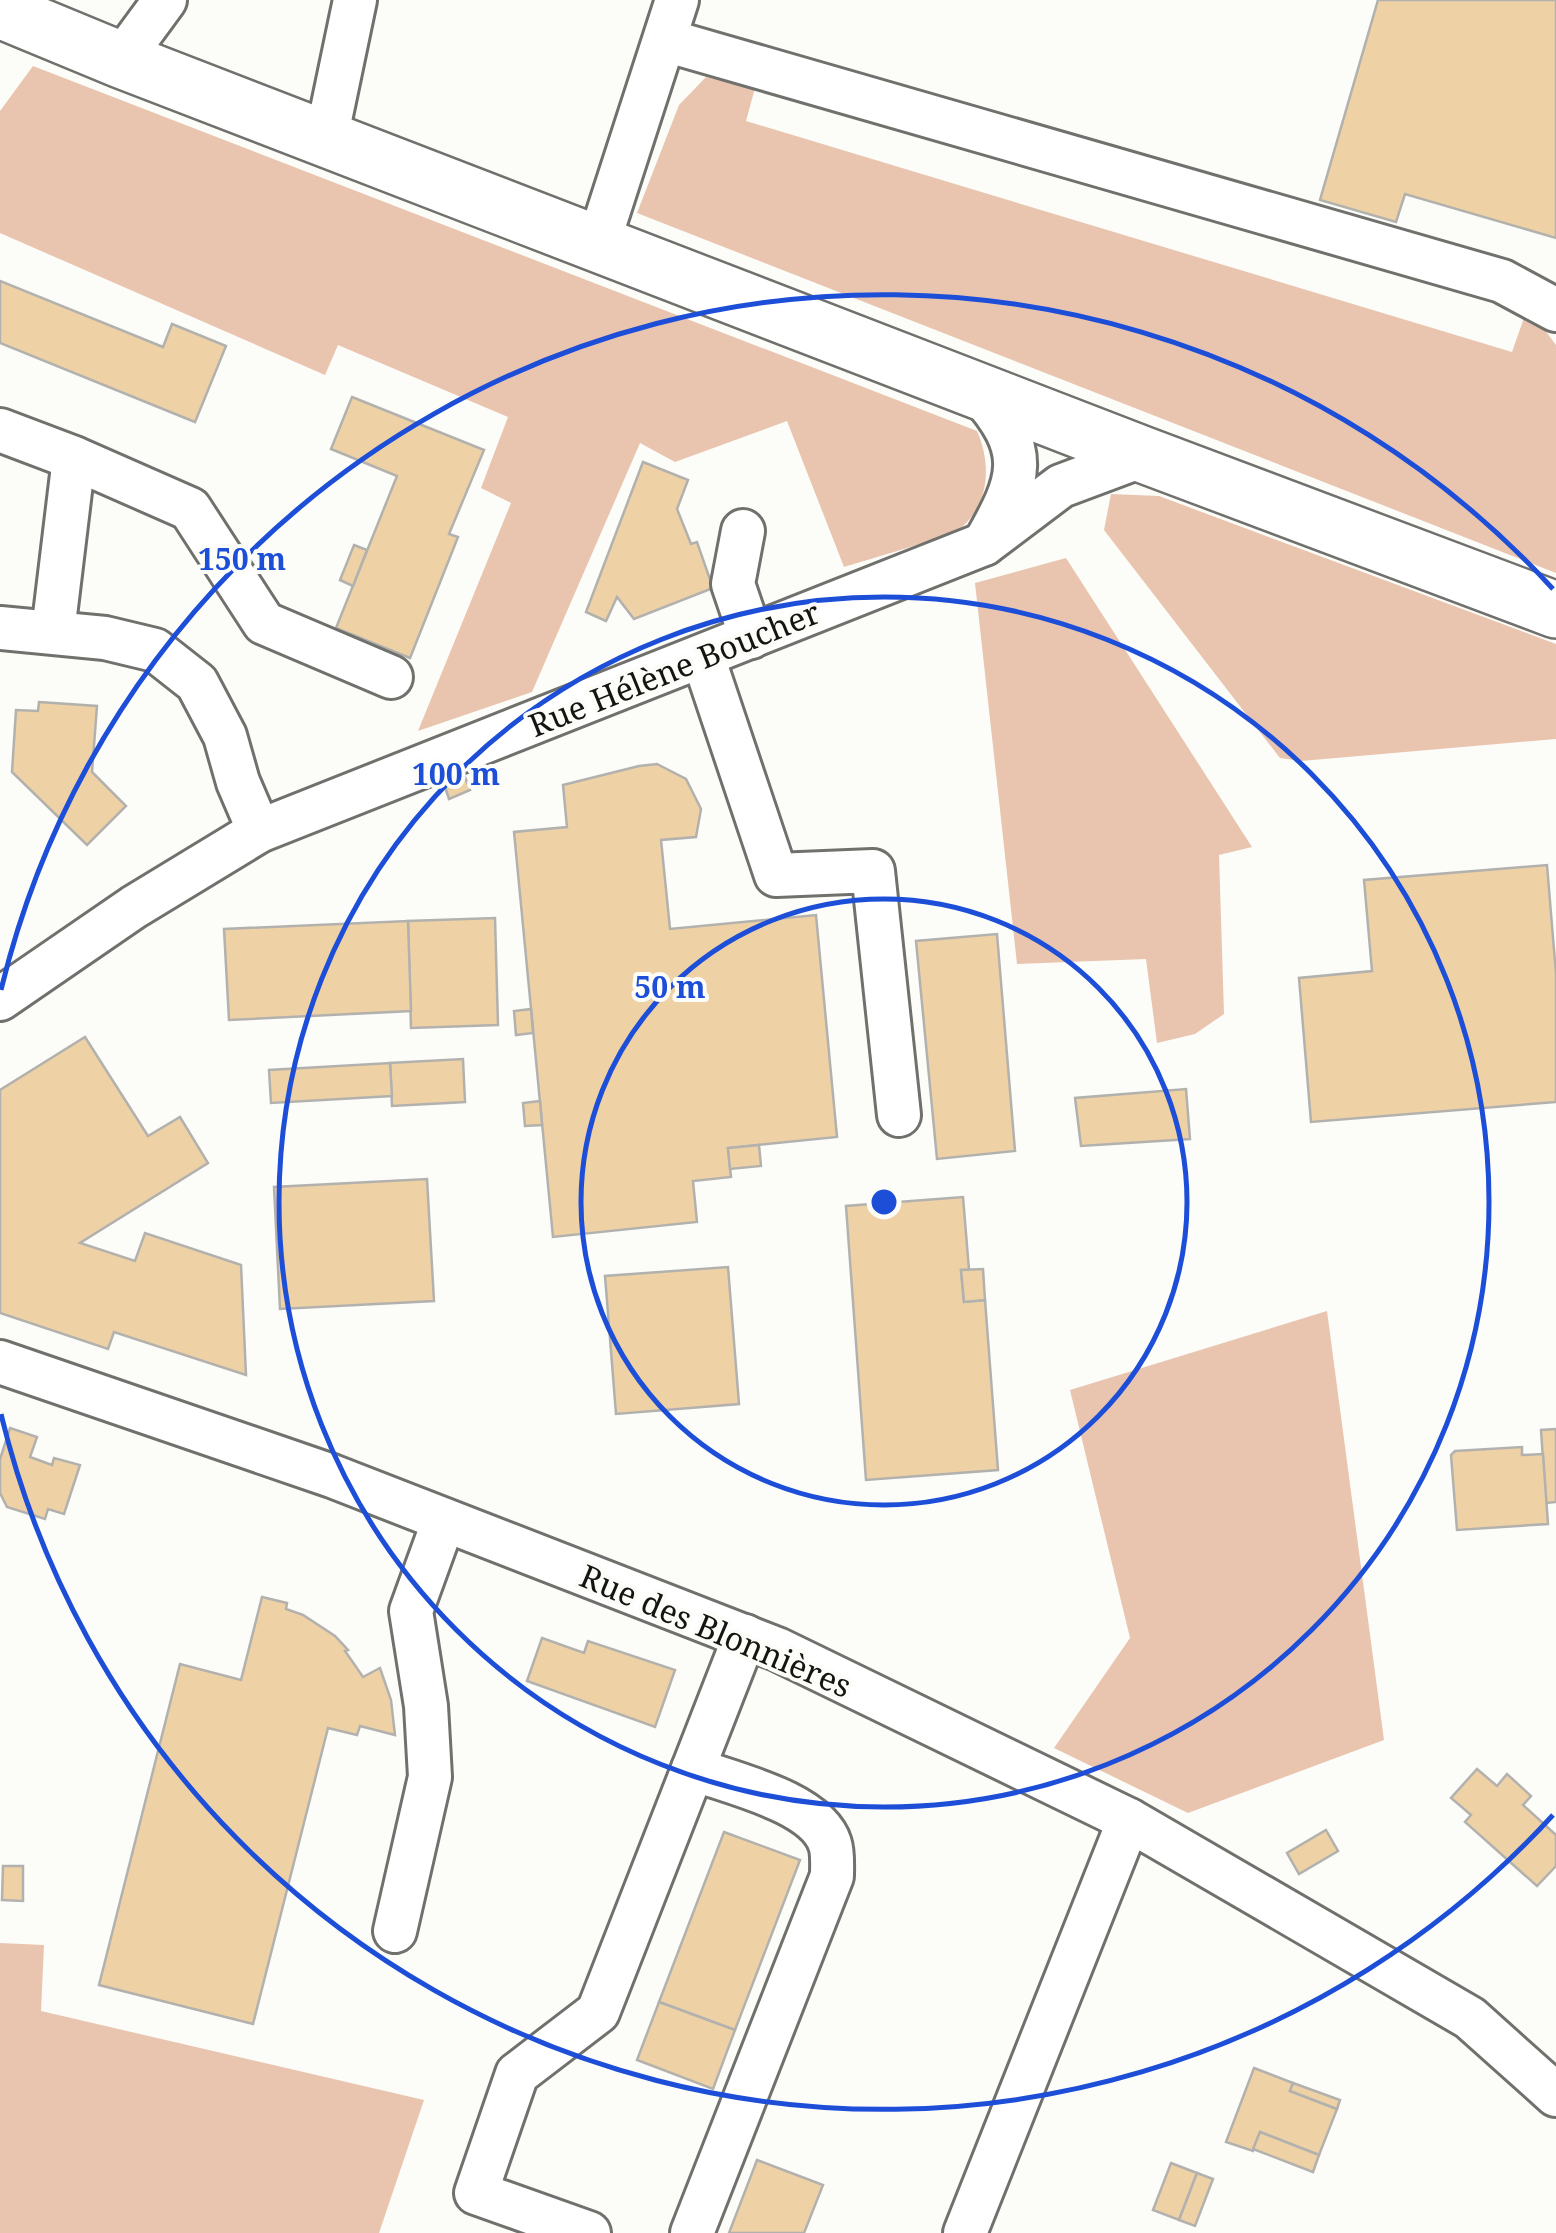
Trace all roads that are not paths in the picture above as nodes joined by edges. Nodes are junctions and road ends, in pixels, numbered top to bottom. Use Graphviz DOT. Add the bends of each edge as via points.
graph roads {
  1 [pos="165,0"];
  2 [pos="355,0"];
  3 [pos="0,10"];
  4 [pos="671,20"];
  5 [pos="121,60"];
  6 [pos="326,139"];
  7 [pos="598,244"];
  8 [pos="1556,310"];
  9 [pos="978,391"];
  10 [pos="0,430"];
  11 [pos="1144,455"];
  12 [pos="74,458"];
  13 [pos="742,531"];
  14 [pos="984,544"];
  15 [pos="1556,610"];
  16 [pos="0,628"];
  17 [pos="53,632"];
  18 [pos="751,638"];
  19 [pos="703,656"];
  20 [pos="391,677"];
  21 [pos="259,831"];
  22 [pos="0,1000"];
  23 [pos="899,1115"];
  24 [pos="0,1362"];
  25 [pos="444,1520"];
  26 [pos="745,1636"];
  27 [pos="693,1769"];
  28 [pos="1129,1820"];
  29 [pos="394,1931"];
  30 [pos="1556,2095"];
  31 [pos="589,2233"];
  32 [pos="692,2233"];
  33 [pos="966,2233"];
  1 -- 5 [label="street"];
  2 -- 6 [label="street"];
  3 -- 5 [label="main road"];
  4 -- 7 [label="street"];
  4 -- 8 [label="street" via="1502,281"];
  5 -- 6 [label="main road"];
  6 -- 7 [label="main road"];
  7 -- 9 [label="main road"];
  9 -- 11 [label="main road"];
  9 -- 14 [label="street" via="1011,434 1016,458 1013,485"];
  10 -- 12 [label="street"];
  11 -- 14 [label="street, Rue Hélène Boucher" via="1062,486"];
  11 -- 15 [label="main road"];
  12 -- 17 [label="street"];
  12 -- 20 [label="street" via="190,510 264,623"];
  13 -- 18 [label="street" via="732,584"];
  14 -- 18 [label="street, Rue Hélène Boucher"];
  16 -- 17 [label="street"];
  17 -- 21 [label="street" via="155,650 198,683"];
  18 -- 19 [label="street, Rue Hélène Boucher"];
  19 -- 21 [label="street, Rue Hélène Boucher"];
  19 -- 23 [label="street" via="776,874 873,871"];
  21 -- 22 [label="street, Rue Hélène Boucher"];
  24 -- 25 [label="street, Rue des Blonnières"];
  25 -- 26 [label="street, Rue des Blonnières"];
  25 -- 29 [label="street" via="411,1611 430,1776"];
  26 -- 27 [label="street"];
  26 -- 28 [label="street, Rue des Blonnières"];
  27 -- 31 [label="street" via="598,2012 518,2074 476,2193"];
  27 -- 32 [label="street" via="818,1822 831,1844 832,1876"];
  28 -- 30 [label="street, Rue des Blonnières" via="1470,2018"];
  28 -- 33 [label="street"];
}
